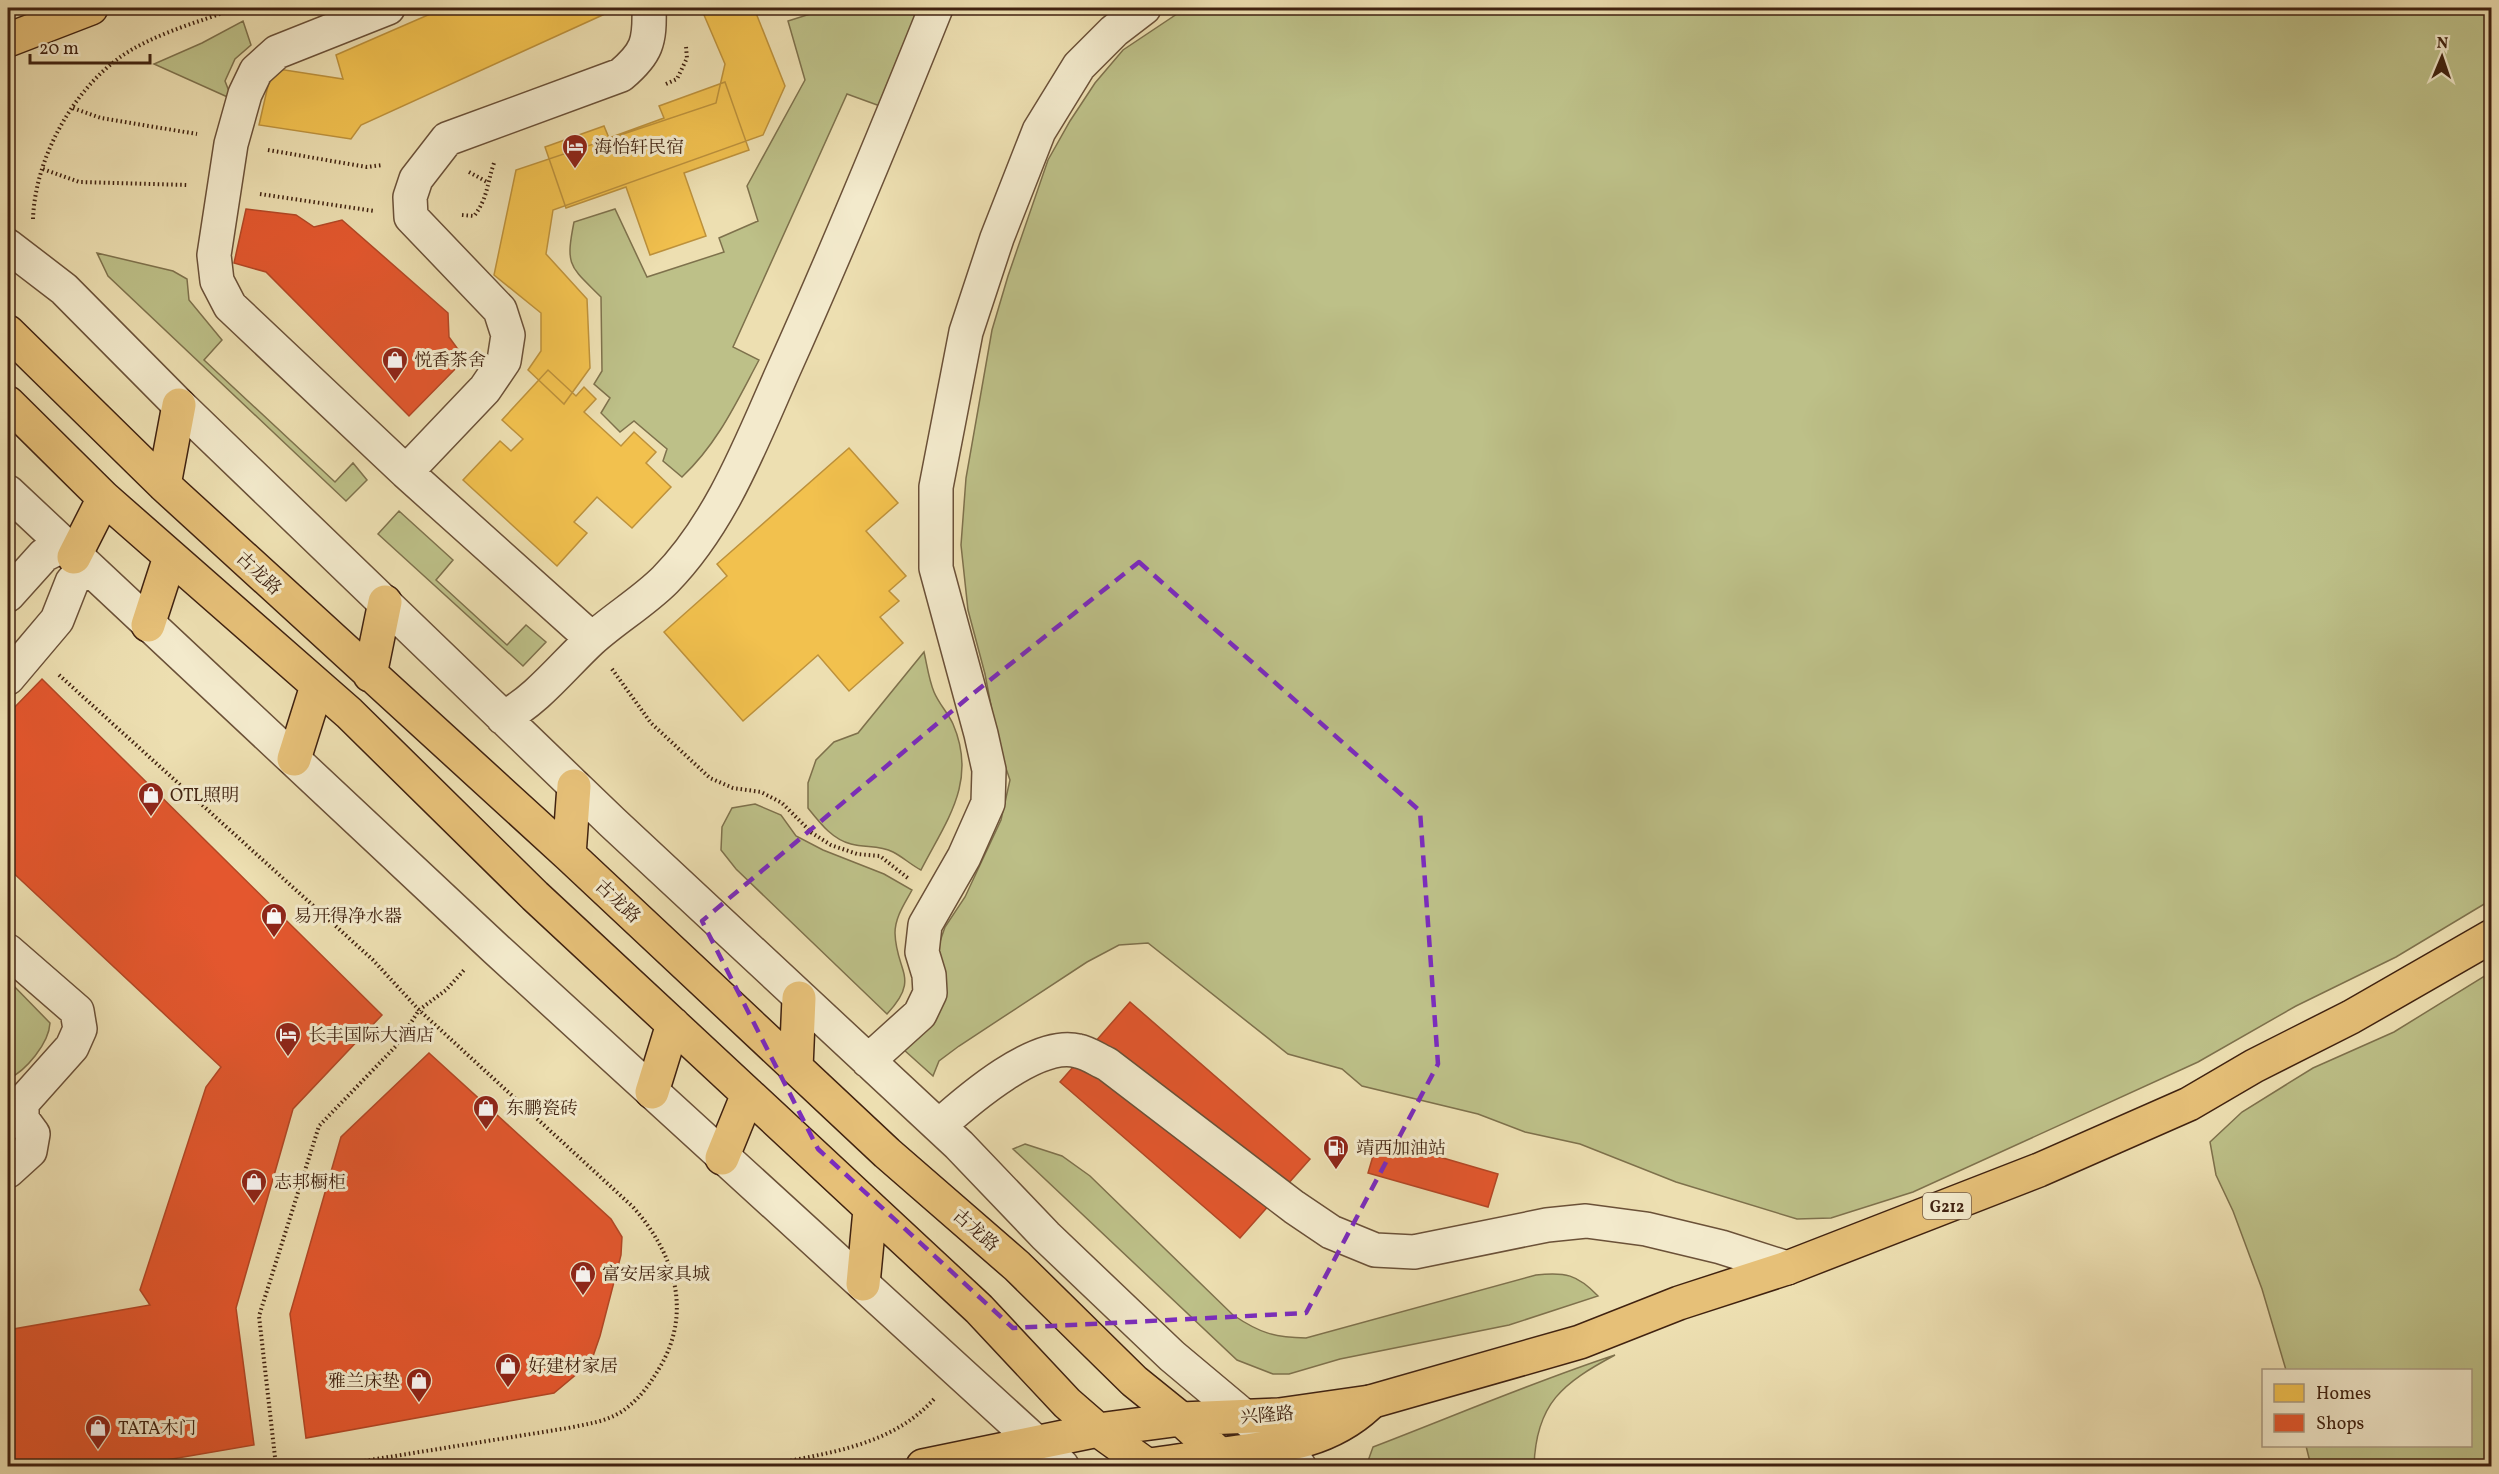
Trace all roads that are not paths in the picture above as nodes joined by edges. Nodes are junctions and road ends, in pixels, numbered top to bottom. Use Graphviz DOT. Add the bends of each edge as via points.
graph roads {
  1 [pos="91,8"];
  2 [pos="388,8"];
  3 [pos="650,8"];
  4 [pos="936,8"];
  5 [pos="1144,8"];
  6 [pos="8,40"];
  7 [pos="8,246"];
  8 [pos="8,332"];
  9 [pos="8,403"];
  10 [pos="179,405"];
  11 [pos="406,472"];
  12 [pos="164,485"];
  13 [pos="8,492"];
  14 [pos="104,498"];
  15 [pos="74,556"];
  16 [pos="170,556"];
  17 [pos="8,595"];
  18 [pos="385,602"];
  19 [pos="148,625"];
  20 [pos="592,639"];
  21 [pos="370,675"];
  22 [pos="8,678"];
  23 [pos="317,686"];
  24 [pos="503,718"];
  25 [pos="294,759"];
  26 [pos="574,786"];
  27 [pos="569,855"];
  28 [pos="2492,936"];
  29 [pos="8,951"];
  30 [pos="799,998"];
  31 [pos="673,1024"];
  32 [pos="868,1061"];
  33 [pos="796,1068"];
  34 [pos="652,1092"];
  35 [pos="748,1094"];
  36 [pos="15,1101"];
  37 [pos="939,1126"];
  38 [pos="722,1158"];
  39 [pos="8,1172"];
  40 [pos="870,1210"];
  41 [pos="1788,1268"];
  42 [pos="863,1284"];
  43 [pos="1370,1402"];
  44 [pos="1246,1418"];
  45 [pos="1181,1419"];
  46 [pos="1098,1430"];
  47 [pos="1035,1443"];
  48 [pos="1288,1457"];
  49 [pos="1226,1460"];
  50 [pos="1148,1466"];
  51 [pos="923,1467"];
  52 [pos="1062,1467"];
  53 [pos="1139,1467"];
  1 -- 6 [label="main road"];
  2 -- 11 [label="street" via="277,52 256,71 244,94 231,144 214,255 217,281 230,306"];
  3 -- 11 [label="street" via="650,35 641,58 621,75 447,139 416,179 410,197 411,217 500,310 508,335 504,361 485,389"];
  4 -- 20 [label="street" via="843,234 721,502 665,580"];
  5 -- 32 [label="street" via="1079,66 1039,131 966,332 936,488 936,568 981,734 989,770 988,802 978,829 925,925 922,952 930,993 920,1014"];
  7 -- 10 [label="street" via="64,289"];
  8 -- 12 [label="main road, 古龙路"];
  9 -- 14 [label="main road"];
  10 -- 12 [label="main road"];
  10 -- 18 [label="street"];
  11 -- 20 [label="street"];
  12 -- 21 [label="main road, 古龙路"];
  13 -- 15 [label="street"];
  14 -- 15 [label="main road"];
  14 -- 16 [label="main road"];
  15 -- 17 [label="street" via="44,555"];
  15 -- 19 [label="street"];
  15 -- 22 [label="street" via="72,582 57,620"];
  16 -- 19 [label="main road"];
  16 -- 23 [label="main road"];
  18 -- 21 [label="main road"];
  18 -- 24 [label="street"];
  19 -- 25 [label="street"];
  20 -- 24 [label="street" via="518,710"];
  21 -- 27 [label="main road, 古龙路"];
  23 -- 25 [label="main road"];
  23 -- 31 [label="main road" via="350,713 535,896"];
  24 -- 26 [label="street"];
  25 -- 34 [label="street"];
  26 -- 27 [label="main road"];
  26 -- 30 [label="street"];
  27 -- 33 [label="main road, 古龙路"];
  28 -- 41 [label="main road, G212" via="2189,1104 2039,1170"];
  29 -- 36 [label="street" via="77,1011 80,1029 72,1047"];
  30 -- 32 [label="street"];
  30 -- 33 [label="main road"];
  31 -- 34 [label="main road"];
  31 -- 35 [label="main road"];
  32 -- 37 [label="street"];
  33 -- 45 [label="main road, 古龙路" via="1017,1266 1134,1381"];
  34 -- 38 [label="street"];
  35 -- 38 [label="main road"];
  35 -- 40 [label="main road"];
  36 -- 39 [label="street" via="33,1134 30,1151"];
  37 -- 41 [label="street" via="1012,1069 1046,1053 1076,1050 1107,1064 1331,1232 1376,1250 1414,1252 1586,1221 1646,1229"];
  37 -- 44 [label="street" via="1046,1236 1172,1356"];
  38 -- 42 [label="street"];
  40 -- 42 [label="main road"];
  40 -- 46 [label="main road" via="979,1308 1067,1403"];
  41 -- 43 [label="main road, G212" via="1679,1303 1580,1342"];
  42 -- 47 [label="street"];
  43 -- 44 [label="main road, 兴隆路"];
  43 -- 48 [label="main road, 兴隆路" via="1349,1422 1313,1437"];
  44 -- 45 [label="main road, 兴隆路"];
  44 -- 48 [label="street"];
  45 -- 46 [label="main road, 兴隆路"];
  45 -- 49 [label="main road, 古龙路"];
  46 -- 47 [label="main road, 兴隆路"];
  46 -- 50 [label="main road"];
  47 -- 51 [label="main road, 兴隆路"];
  47 -- 52 [label="street"];
  48 -- 49 [label="main road, 兴隆路"];
  49 -- 50 [label="main road, 兴隆路"];
  50 -- 53 [label="main road, 兴隆路"];
}
